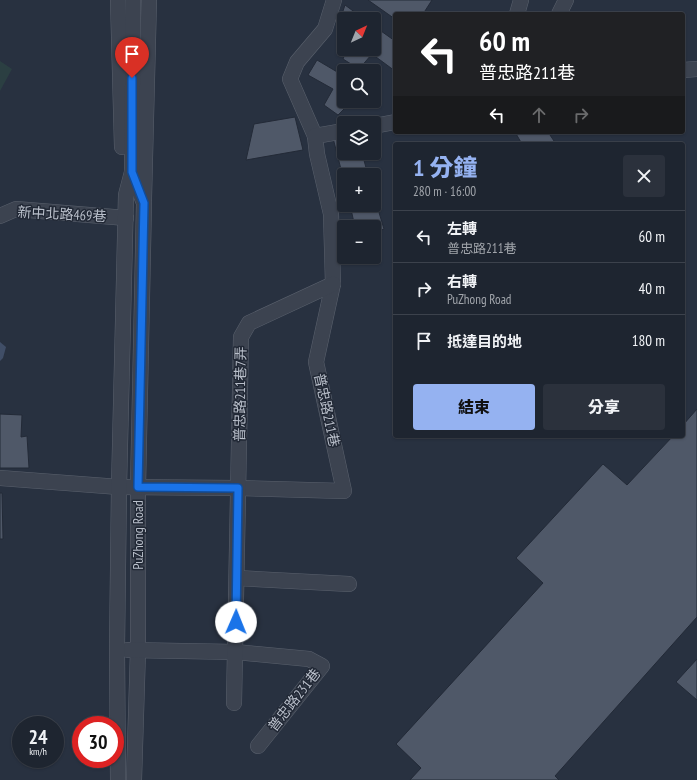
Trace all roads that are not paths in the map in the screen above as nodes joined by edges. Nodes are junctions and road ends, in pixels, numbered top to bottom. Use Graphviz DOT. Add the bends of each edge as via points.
graph roads {
  1 [pos="118,0"];
  2 [pos="133,0"];
  3 [pos="149,0"];
  4 [pos="334,0"];
  5 [pos="521,0"];
  6 [pos="566,0"];
  7 [pos="518,12"];
  8 [pos="560,12"];
  9 [pos="697,69"];
  10 [pos="685,70"];
  11 [pos="393,122"];
  12 [pos="381,125"];
  13 [pos="337,132"];
  14 [pos="315,136"];
  15 [pos="132,172"];
  16 [pos="126,195"];
  17 [pos="144,203"];
  18 [pos="0,216"];
  19 [pos="126,218"];
  20 [pos="333,284"];
  21 [pos="0,478"];
  22 [pos="119,487"];
  23 [pos="138,487"];
  24 [pos="238,488"];
  25 [pos="237,578"];
  26 [pos="349,584"];
  27 [pos="117,649"];
  28 [pos="138,650"];
  29 [pos="236,652"];
  30 [pos="234,703"];
  31 [pos="258,746"];
  32 [pos="118,780"];
  33 [pos="134,780"];
  1 -- 16 [label="street" via="123,171"];
  2 -- 15 [label="street, PuZhong Road"];
  3 -- 17 [label="street"];
  4 -- 14 [label="street, 普忠路211巷" via="325,29 297,62 290,80"];
  5 -- 7 [label="street"];
  6 -- 8 [label="street"];
  9 -- 10 [label="street"];
  11 -- 12 [label="street"];
  13 -- 14 [label="street"];
  14 -- 20 [label="street, 普忠路211巷" via="316,154 331,214"];
  15 -- 16 [label="street, PuZhong Road"];
  15 -- 17 [label="street, PuZhong Road"];
  16 -- 19 [label="street, PuZhong Road"];
  17 -- 23 [label="street, PuZhong Road"];
  18 -- 19 [label="street, 新中北路469巷" via="16,209"];
  19 -- 22 [label="street, PuZhong Road"];
  20 -- 24 [label="street, 普忠路211巷7弄" via="249,323 241,337"];
  20 -- 24 [label="street, 普忠路211巷" via="316,362 344,491"];
  21 -- 22 [label="street, 普忠路211巷"];
  22 -- 23 [label="street, 普忠路211巷"];
  22 -- 27 [label="street, PuZhong Road"];
  23 -- 24 [label="street, 普忠路211巷"];
  23 -- 28 [label="street, PuZhong Road"];
  24 -- 25 [label="street, 普忠路211巷7弄"];
  25 -- 26 [label="street"];
  25 -- 29 [label="street, 普忠路211巷7弄"];
  27 -- 28 [label="street, 普忠路231巷"];
  27 -- 32 [label="street, PuZhong Road"];
  28 -- 29 [label="street, 普忠路231巷"];
  28 -- 33 [label="street, PuZhong Road"];
  29 -- 30 [label="street, 普忠路211巷7弄"];
  29 -- 31 [label="street, 普忠路231巷" via="310,659 322,666"];
}
